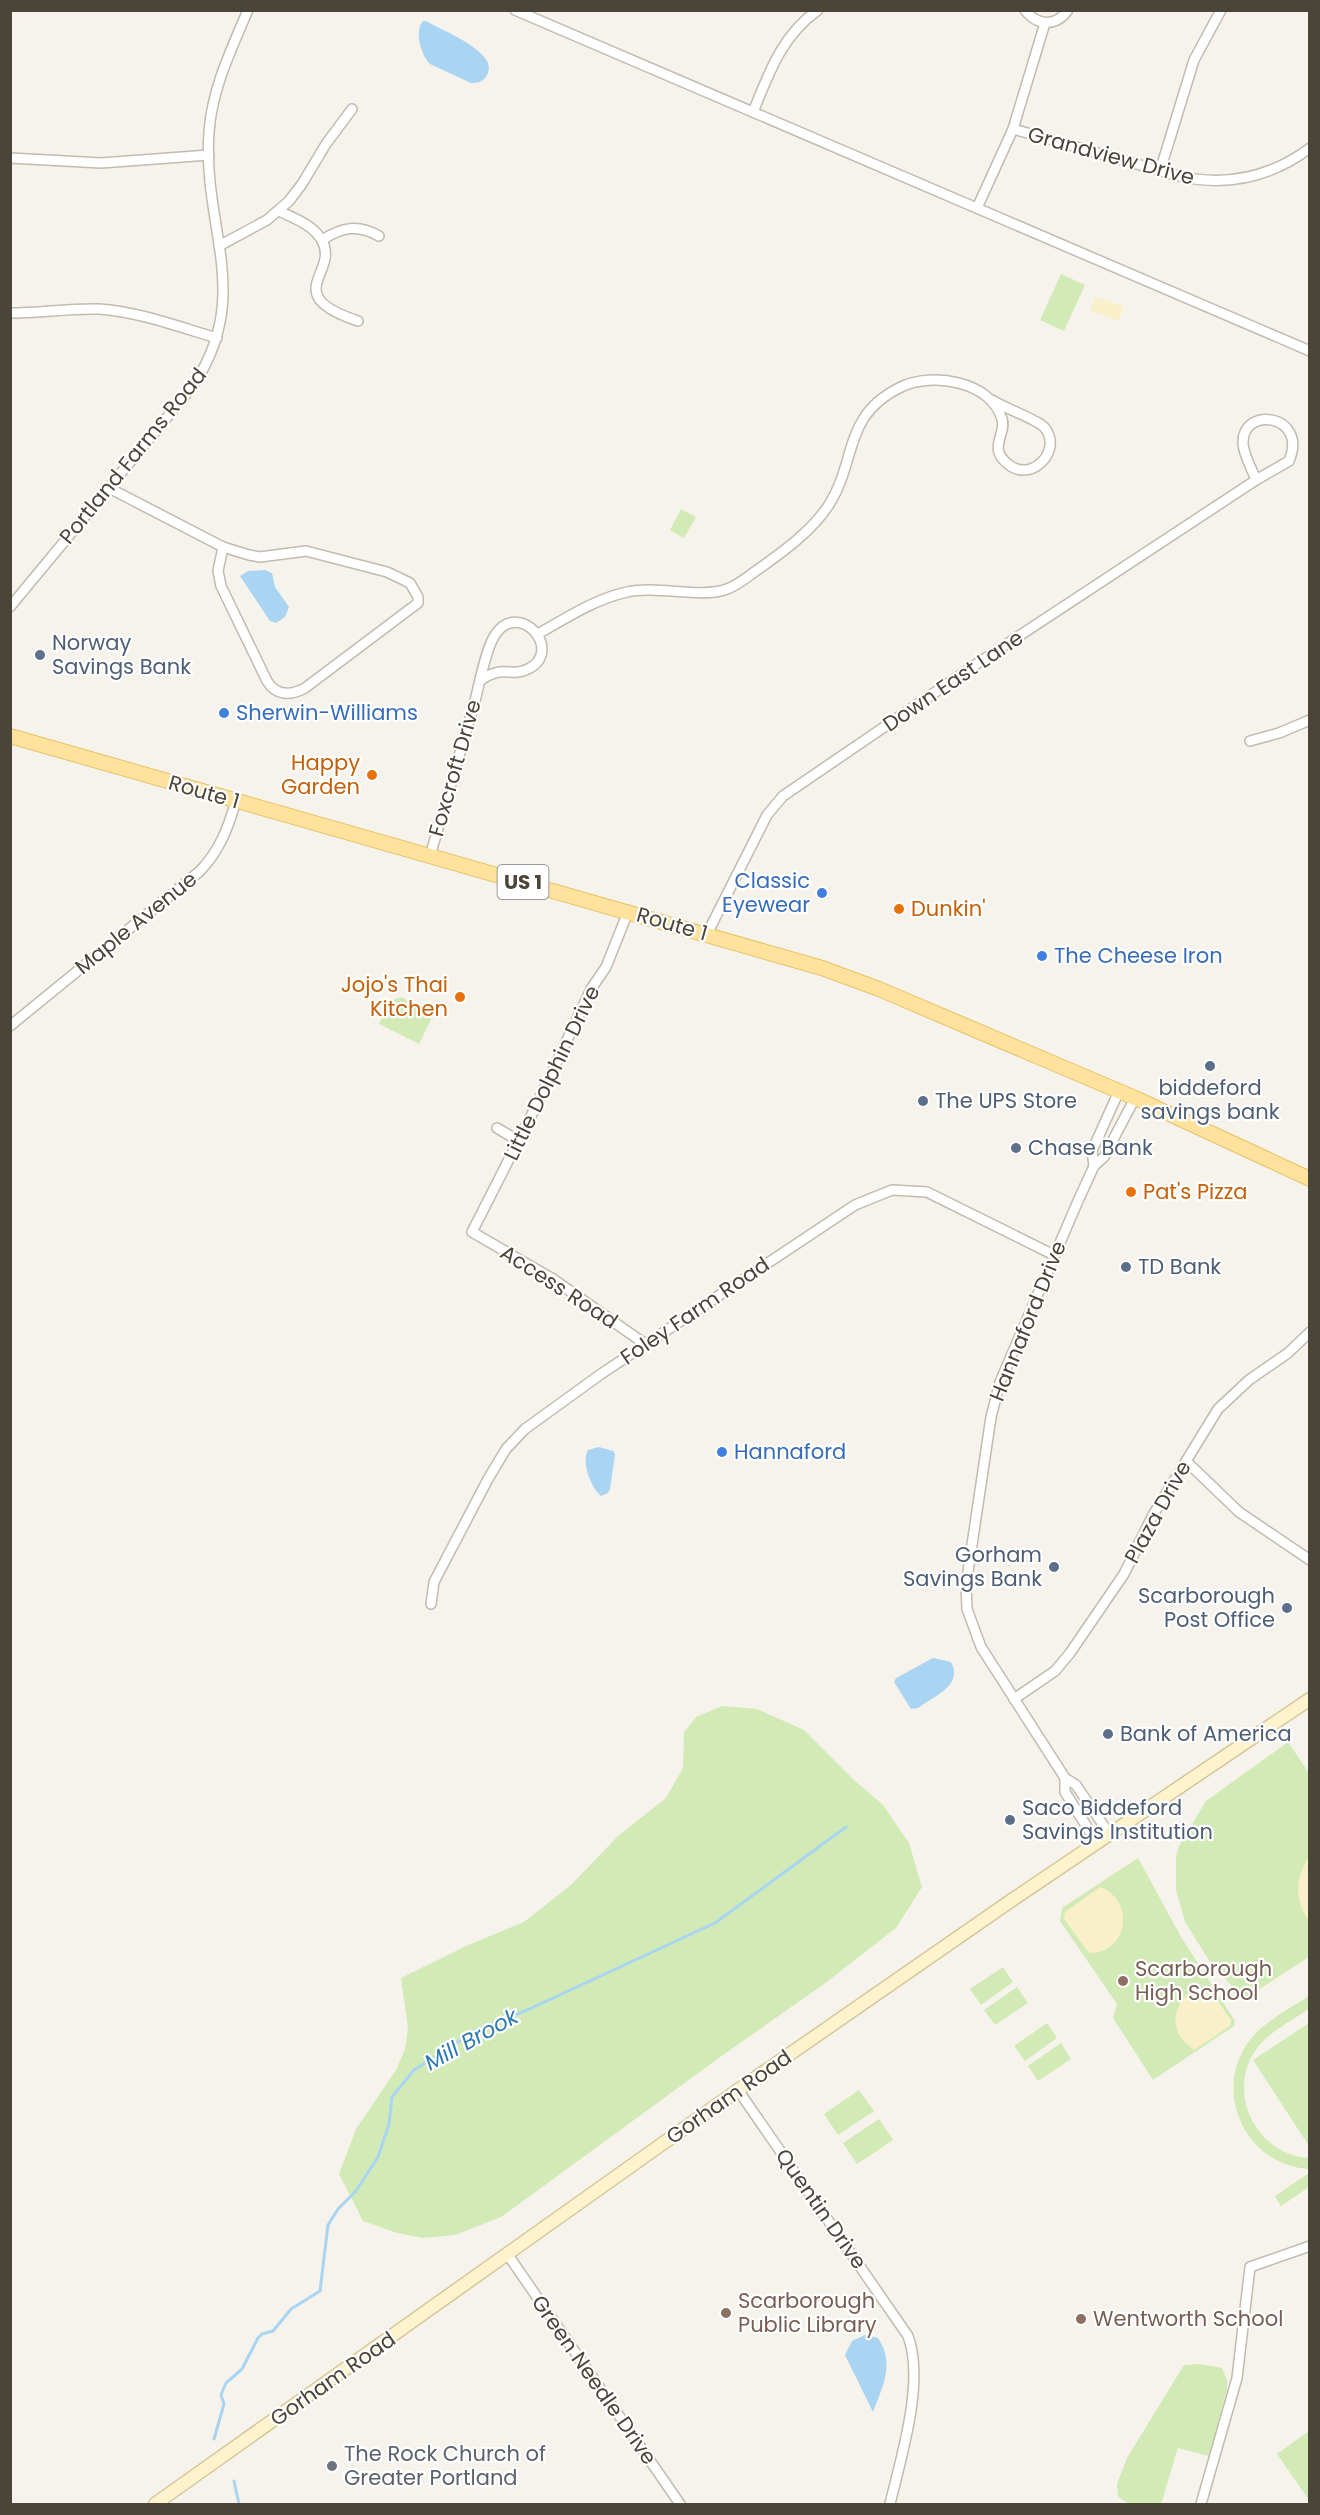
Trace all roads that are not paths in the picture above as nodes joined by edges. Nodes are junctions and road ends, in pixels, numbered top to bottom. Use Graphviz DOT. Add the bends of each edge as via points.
graph roads {
  1 [pos="248,10"];
  2 [pos="515,10"];
  3 [pos="818,10"];
  4 [pos="1025,10"];
  5 [pos="1068,10"];
  6 [pos="1221,10"];
  7 [pos="1045,23"];
  8 [pos="352,109"];
  9 [pos="753,112"];
  10 [pos="1013,129"];
  11 [pos="1310,148"];
  12 [pos="209,155"];
  13 [pos="10,158"];
  14 [pos="1160,171"];
  15 [pos="977,208"];
  16 [pos="279,211"];
  17 [pos="379,236"];
  18 [pos="322,240"];
  19 [pos="219,246"];
  20 [pos="10,313"];
  21 [pos="358,321"];
  22 [pos="217,339"];
  23 [pos="1310,351"];
  24 [pos="992,400"];
  25 [pos="1256,480"];
  26 [pos="109,488"];
  27 [pos="223,547"];
  28 [pos="10,607"];
  29 [pos="538,634"];
  30 [pos="481,680"];
  31 [pos="1310,720"];
  32 [pos="10,736"];
  33 [pos="1250,741"];
  34 [pos="236,801"];
  35 [pos="430,856"];
  36 [pos="628,912"];
  37 [pos="707,934"];
  38 [pos="10,1026"];
  39 [pos="1119,1091"];
  40 [pos="1135,1098"];
  41 [pos="497,1128"];
  42 [pos="519,1141"];
  43 [pos="1094,1166"];
  44 [pos="1310,1179"];
  45 [pos="472,1232"];
  46 [pos="1054,1255"];
  47 [pos="1310,1332"];
  48 [pos="645,1344"];
  49 [pos="1306,1344"];
  50 [pos="1186,1461"];
  51 [pos="1310,1560"];
  52 [pos="431,1605"];
  53 [pos="1014,1699"];
  54 [pos="1310,1699"];
  55 [pos="1065,1778"];
  56 [pos="1110,1835"];
  57 [pos="1097,1844"];
  58 [pos="738,2090"];
  59 [pos="1310,2246"];
  60 [pos="508,2255"];
  61 [pos="155,2505"];
  62 [pos="680,2505"];
  63 [pos="890,2505"];
  64 [pos="1202,2505"];
  1 -- 12 [label="street, Portland Farms Road" via="217,87"];
  2 -- 9 [label="street"];
  3 -- 9 [label="street" via="786,41"];
  4 -- 7 [label="street" via="1036,21"];
  5 -- 7 [label="street" via="1061,19"];
  6 -- 14 [label="street" via="1194,60"];
  7 -- 10 [label="street"];
  8 -- 16 [label="street"];
  9 -- 15 [label="street"];
  10 -- 14 [label="street, Grandview Drive"];
  10 -- 15 [label="street"];
  11 -- 14 [label="street, Grandview Drive" via="1282,165 1243,179 1204,181"];
  12 -- 13 [label="street" via="101,164"];
  12 -- 19 [label="street, Portland Farms Road"];
  15 -- 23 [label="street"];
  16 -- 18 [label="street" via="310,227"];
  16 -- 19 [label="street"];
  17 -- 18 [label="street" via="355,227"];
  18 -- 21 [label="street" via="325,255 317,295 329,309"];
  19 -- 22 [label="street, Portland Farms Road" via="225,298"];
  20 -- 22 [label="street" via="112,311"];
  22 -- 26 [label="street, Portland Farms Road" via="193,386"];
  24 -- 24 [label="street" via="1003,420 998,442 1002,459 1020,470 1033,469 1046,458 1050,446 1046,430 1033,419"];
  24 -- 29 [label="street" via="947,381 919,381 896,390 876,404 857,428 838,485 823,514 734,586 715,592 628,592 587,606"];
  25 -- 25 [label="street, Down East Lane" via="1289,461 1292,455 1290,434 1273,419 1255,422 1244,437 1244,449"];
  25 -- 37 [label="street, Down East Lane" via="783,796 767,815"];
  26 -- 27 [label="street"];
  26 -- 28 [label="street, Portland Farms Road"];
  27 -- 27 [label="street" via="261,557 306,551 387,573 410,583 418,600 304,688 282,693 267,681 221,586 218,571"];
  29 -- 30 [label="street, Foxcroft Drive" via="541,653 532,667 520,672 498,670"];
  29 -- 30 [label="street, Foxcroft Drive" via="521,623 502,628 493,640"];
  30 -- 35 [label="street, Foxcroft Drive"];
  31 -- 33 [label="street"];
  32 -- 34 [label="main road, Route 1 / US 1"];
  34 -- 35 [label="main road, Route 1 / US 1"];
  34 -- 38 [label="street, Maple Avenue" via="224,837 200,871"];
  35 -- 36 [label="main road, Route 1 / US 1"];
  36 -- 37 [label="main road, Route 1 / US 1"];
  36 -- 42 [label="street, Little Dolphin Drive" via="606,967 591,989"];
  37 -- 39 [label="main road, Route 1 / US 1" via="879,989"];
  39 -- 40 [label="main road, Route 1 / US 1"];
  39 -- 43 [label="street, Hannaford Drive" via="1092,1151"];
  40 -- 43 [label="street, Hannaford Drive" via="1104,1157"];
  40 -- 44 [label="main road, Route 1 / US 1"];
  41 -- 42 [label="street"];
  42 -- 45 [label="street, Little Dolphin Drive"];
  43 -- 46 [label="street, Hannaford Drive"];
  45 -- 48 [label="street, Access Road" via="553,1280"];
  46 -- 48 [label="street, Foley Farm Road" via="936,1196 892,1190 843,1212"];
  46 -- 53 [label="street, Hannaford Drive" via="994,1401 966,1585 967,1609 975,1633"];
  47 -- 49 [label="street, Plaza Drive"];
  48 -- 52 [label="street, Foley Farm Road" via="535,1420 511,1443 434,1582"];
  49 -- 50 [label="street, Plaza Drive" via="1228,1398 1211,1418"];
  50 -- 51 [label="street" via="1239,1512"];
  50 -- 53 [label="street, Plaza Drive" via="1124,1574 1070,1653 1055,1671"];
  53 -- 55 [label="street, Hannaford Drive"];
  54 -- 56 [label="main road, Gorham Road"];
  55 -- 56 [label="street, Hannaford Drive" via="1076,1785"];
  55 -- 57 [label="street, Hannaford Drive" via="1065,1792"];
  56 -- 57 [label="main road, Gorham Road"];
  57 -- 58 [label="main road, Gorham Road"];
  58 -- 60 [label="main road, Gorham Road"];
  58 -- 63 [label="street, Quentin Drive" via="909,2336 914,2355 914,2386"];
  59 -- 64 [label="street" via="1250,2267 1237,2378"];
  60 -- 61 [label="main road, Gorham Road"];
  60 -- 62 [label="street, Green Needle Drive"];
}
